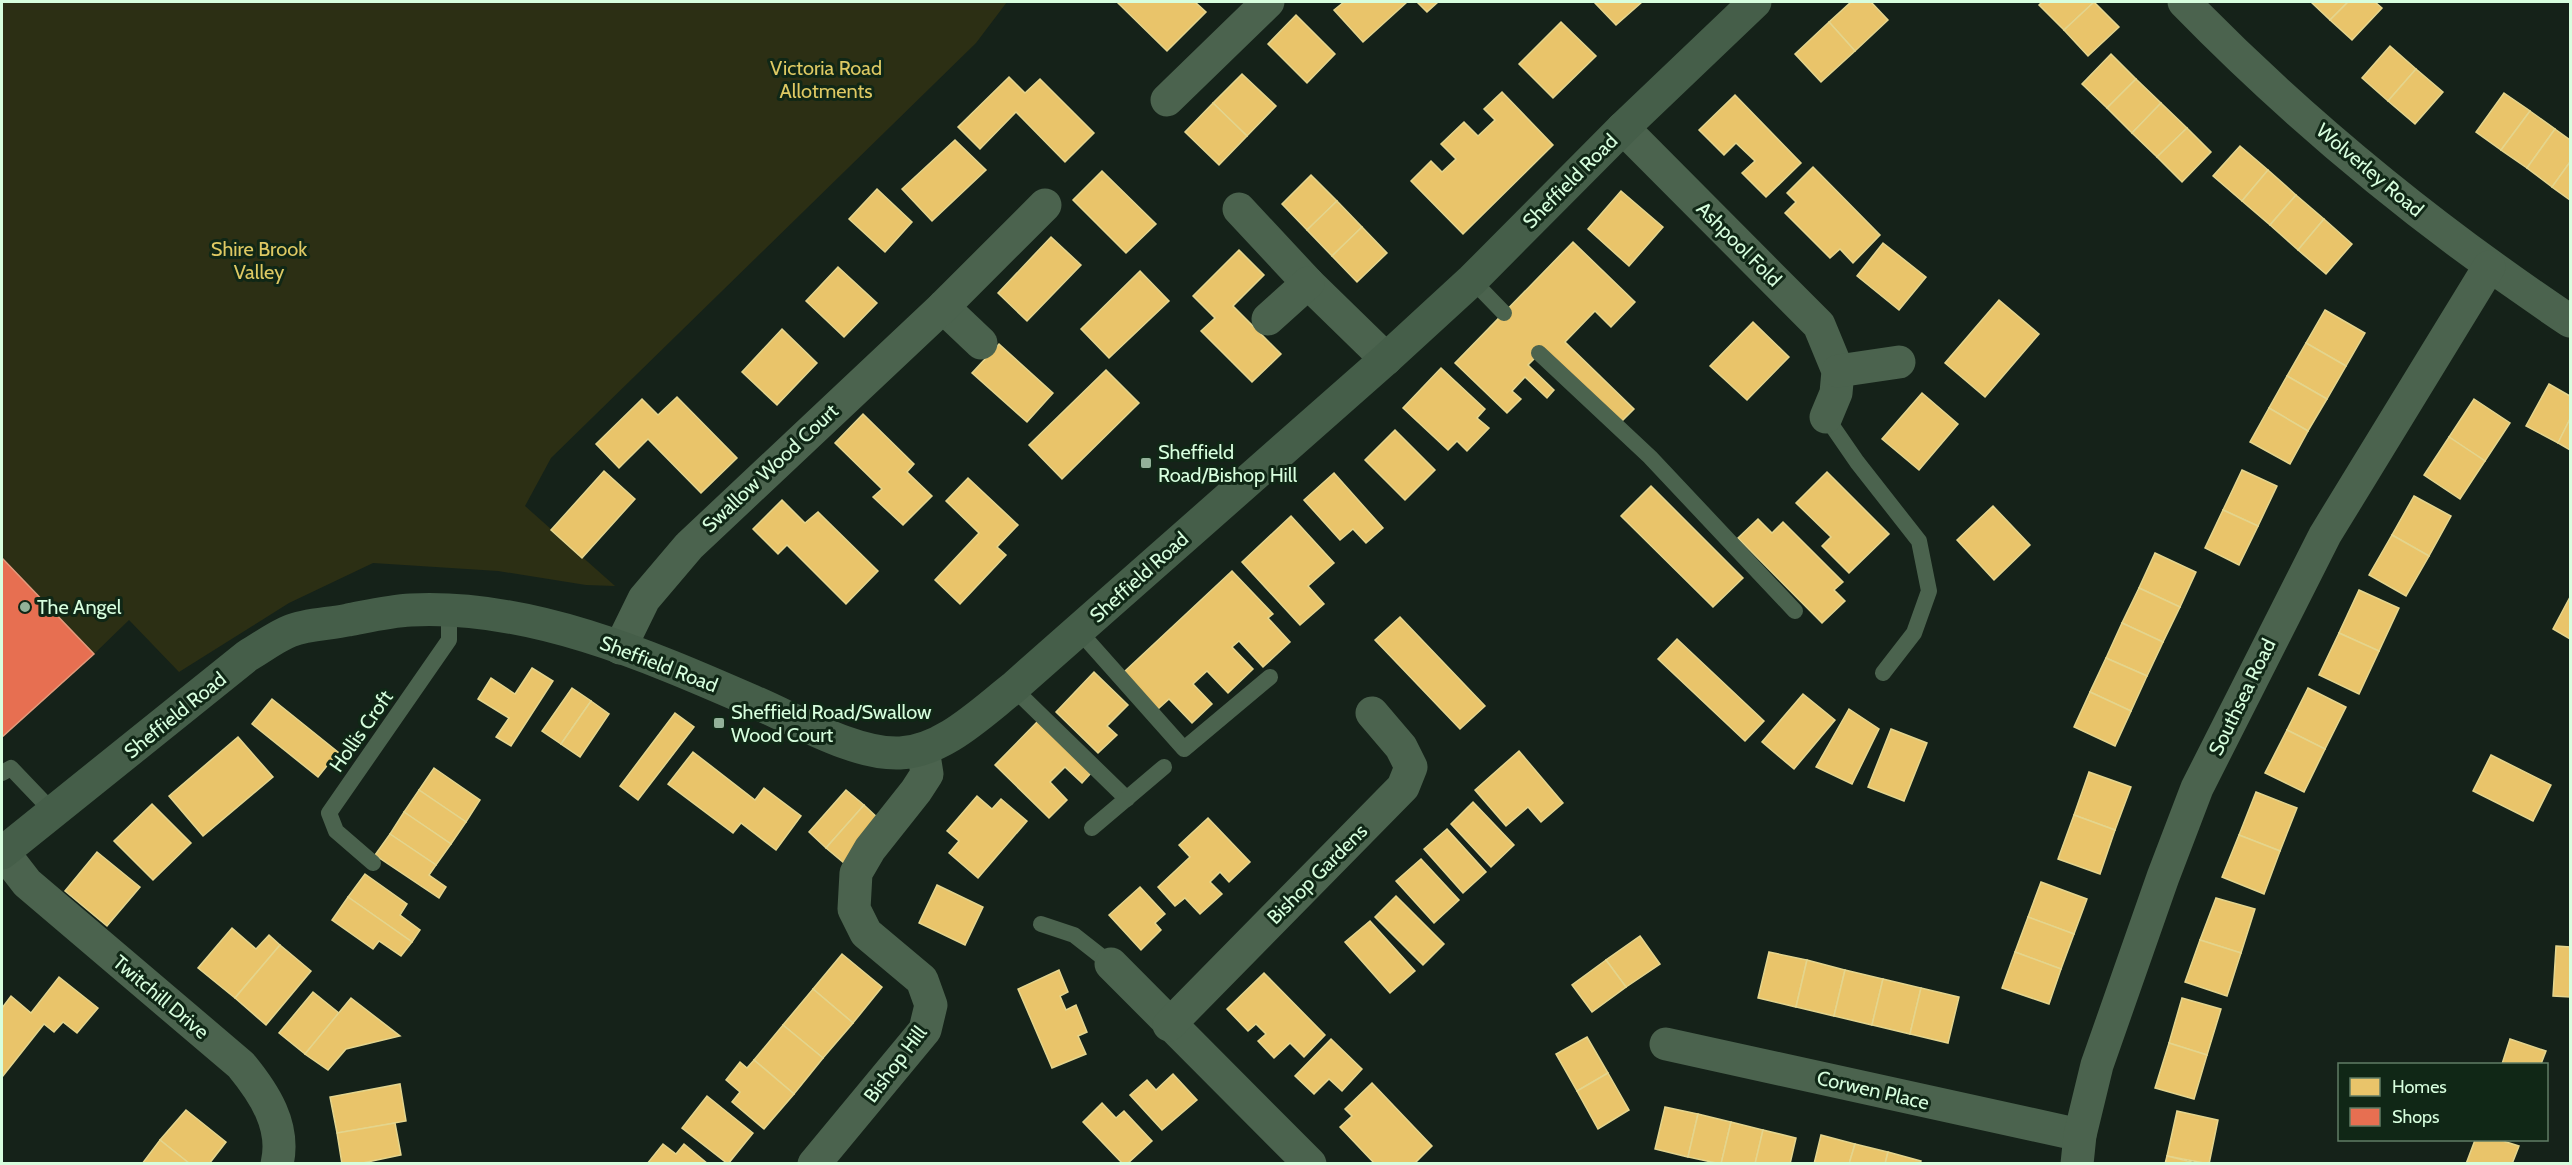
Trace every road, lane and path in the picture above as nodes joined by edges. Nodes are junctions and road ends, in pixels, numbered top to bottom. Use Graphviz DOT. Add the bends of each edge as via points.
graph roads {
  1 [pos="1755,2"];
  2 [pos="2184,2"];
  3 [pos="1254,6"];
  4 [pos="1167,100"];
  5 [pos="1623,128"];
  6 [pos="1045,205"];
  7 [pos="1239,209"];
  8 [pos="2489,267"];
  9 [pos="1472,280"];
  10 [pos="1308,283"];
  11 [pos="943,308"];
  12 [pos="1504,313"];
  13 [pos="1268,319"];
  14 [pos="2571,321"];
  15 [pos="981,343"];
  16 [pos="1539,353"];
  17 [pos="1386,359"];
  18 [pos="1899,362"];
  19 [pos="1838,371"];
  20 [pos="1826,417"];
  21 [pos="449,611"];
  22 [pos="1795,611"];
  23 [pos="1079,631"];
  24 [pos="620,648"];
  25 [pos="1883,673"];
  26 [pos="1270,677"];
  27 [pos="1013,688"];
  28 [pos="1372,713"];
  29 [pos="923,749"];
  30 [pos="1164,767"];
  31 [pos="2,773"];
  32 [pos="1127,800"];
  33 [pos="54,813"];
  34 [pos="1092,828"];
  35 [pos="2,853"];
  36 [pos="373,864"];
  37 [pos="1041,924"];
  38 [pos="1111,964"];
  39 [pos="1169,1025"];
  40 [pos="1666,1044"];
  41 [pos="2078,1150"];
  42 [pos="277,1164"];
  43 [pos="814,1164"];
  44 [pos="1310,1164"];
  1 -- 5 [label="main road, Sheffield Road"];
  2 -- 8 [label="street, Wolverley Road" via="2229,48 2358,164"];
  3 -- 4 [label="street"];
  5 -- 9 [label="main road, Sheffield Road"];
  5 -- 19 [label="street, Ashpool Fold" via="1819,325"];
  6 -- 11 [label="street, Swallow Wood Court"];
  7 -- 10 [label="street"];
  8 -- 14 [label="street, Wolverley Road"];
  8 -- 41 [label="street, Southsea Road" via="2325,535 2198,788 2097,1065"];
  9 -- 12 [label="lane"];
  9 -- 17 [label="main road, Sheffield Road"];
  10 -- 13 [label="street"];
  10 -- 17 [label="street"];
  11 -- 15 [label="street"];
  11 -- 24 [label="street, Swallow Wood Court" via="689,546 644,599"];
  16 -- 22 [label="lane" via="1650,457"];
  17 -- 23 [label="main road, Sheffield Road"];
  18 -- 19 [label="street"];
  19 -- 20 [label="street" via="1836,393"];
  20 -- 25 [label="lane" via="1919,541 1929,591 1914,633"];
  21 -- 24 [label="main road, Sheffield Road" via="511,617"];
  21 -- 33 [label="main road, Sheffield Road" via="411,610 291,630 247,656"];
  21 -- 36 [label="lane, Hollis Croft" via="449,640 329,813 336,831"];
  23 -- 26 [label="lane" via="1184,749"];
  23 -- 27 [label="main road, Sheffield Road"];
  24 -- 29 [label="main road, Sheffield Road" via="843,741 871,750 900,753"];
  27 -- 29 [label="main road, Sheffield Road" via="953,734"];
  27 -- 32 [label="lane"];
  28 -- 39 [label="street, Bishop Gardens" via="1401,747 1412,767 1403,787"];
  29 -- 43 [label="street, Bishop Hill" via="927,774 856,873 854,909 866,933 922,980 932,1005 926,1030"];
  30 -- 32 [label="lane"];
  31 -- 33 [label="lane" via="11,768"];
  32 -- 34 [label="lane"];
  33 -- 35 [label="main road, Sheffield Road"];
  35 -- 42 [label="street, Twitchill Drive" via="27,883 241,1065 262,1092 276,1123 280,1153"];
  37 -- 38 [label="lane" via="1074,935"];
  38 -- 39 [label="street"];
  39 -- 44 [label="street"];
  40 -- 41 [label="street, Corwen Place"];
}
